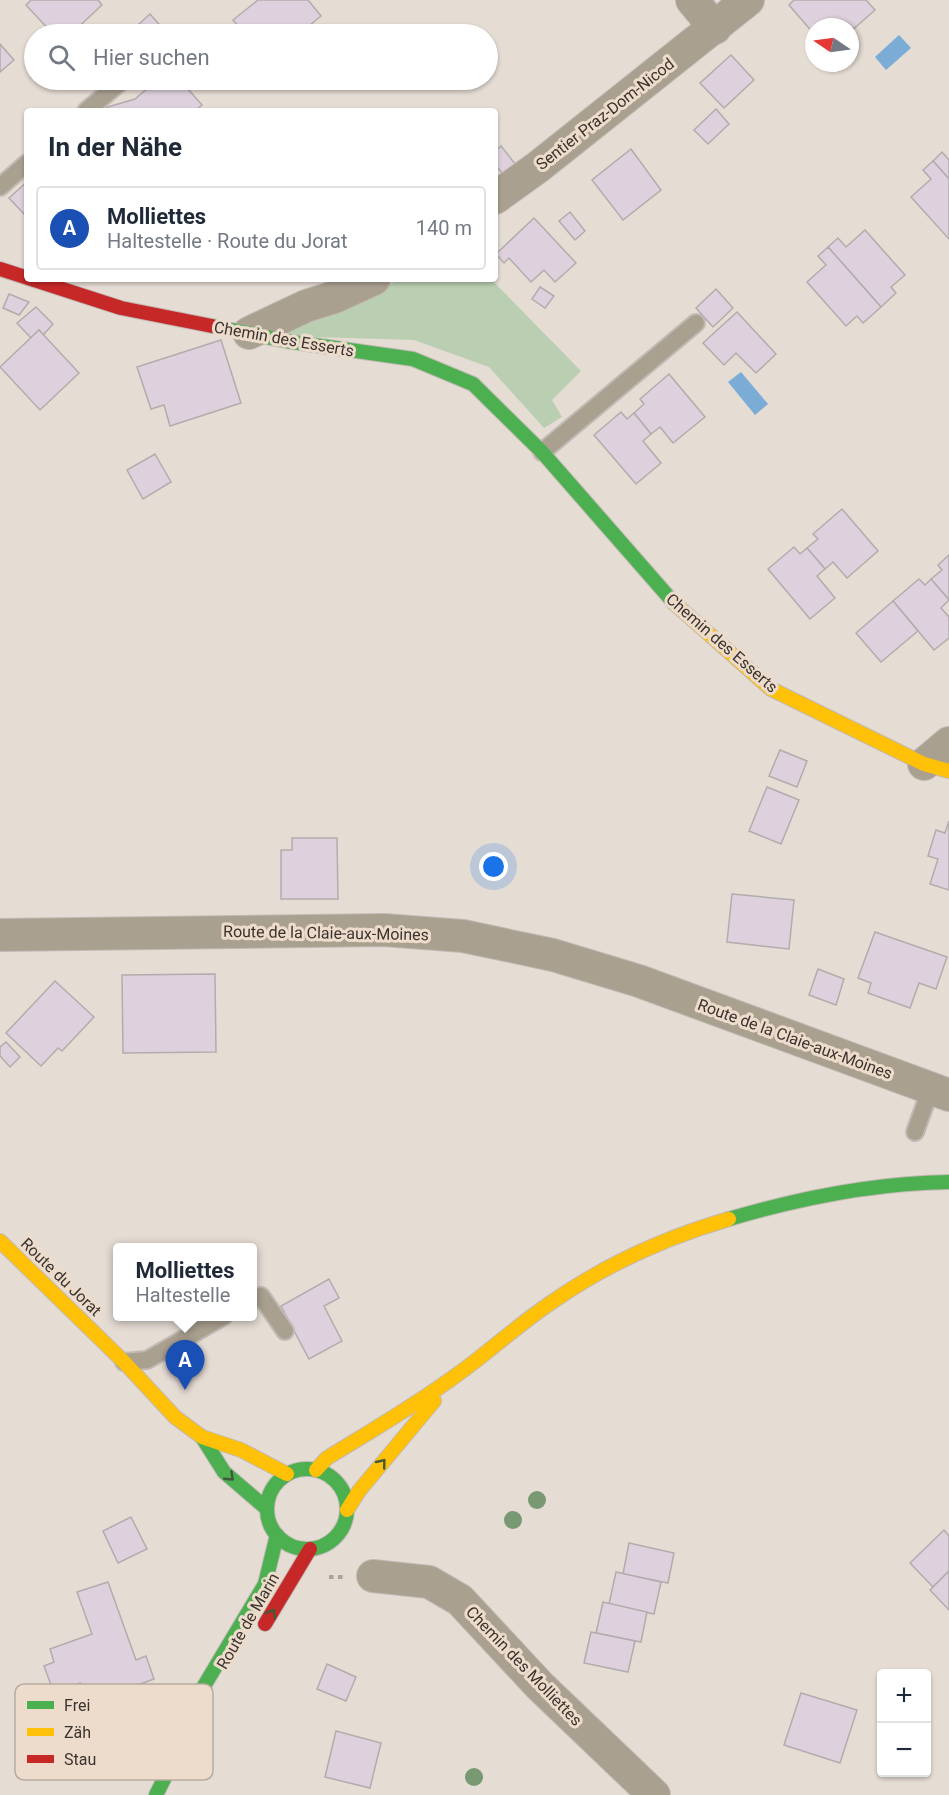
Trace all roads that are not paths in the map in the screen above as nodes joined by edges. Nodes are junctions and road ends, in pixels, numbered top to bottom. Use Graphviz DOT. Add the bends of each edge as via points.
graph roads {
  1 [pos="692,0"];
  2 [pos="747,0"];
  3 [pos="715,28"];
  4 [pos="111,90"];
  5 [pos="90,108"];
  6 [pos="24,166"];
  7 [pos="0,187"];
  8 [pos="498,196"];
  9 [pos="0,269"];
  10 [pos="24,277"];
  11 [pos="40,282"];
  12 [pos="368,282"];
  13 [pos="696,323"];
  14 [pos="249,333"];
  15 [pos="542,452"];
  16 [pos="949,744"];
  17 [pos="937,768"];
  18 [pos="0,935"];
  19 [pos="940,1092"];
  20 [pos="915,1132"];
  21 [pos="949,1182"];
  22 [pos="0,1241"];
  23 [pos="257,1298"];
  24 [pos="217,1321"];
  25 [pos="285,1331"];
  26 [pos="124,1362"];
  27 [pos="457,1375"];
  28 [pos="202,1437"];
  29 [pos="316,1470"];
  30 [pos="287,1474"];
  31 [pos="267,1509"];
  32 [pos="347,1510"];
  33 [pos="277,1535"];
  34 [pos="310,1549"];
  35 [pos="373,1576"];
  36 [pos="260,1634"];
  37 [pos="205,1684"];
  38 [pos="164,1780"];
  39 [pos="156,1795"];
  40 [pos="654,1795"];
  1 -- 3 [label="street"];
  2 -- 3 [label="street, Sentier Praz-Dom-Nicod"];
  3 -- 8 [label="street, Sentier Praz-Dom-Nicod"];
  4 -- 5 [label="lane"];
  6 -- 7 [label="lane"];
  9 -- 10 [label="main road, Chemin des Esserts"];
  11 -- 14 [label="main road, Chemin des Esserts" via="121,308"];
  12 -- 14 [label="street"];
  13 -- 15 [label="lane"];
  14 -- 15 [label="main road, Chemin des Esserts" via="413,359 473,384"];
  15 -- 17 [label="main road, Chemin des Esserts" via="669,599 771,689"];
  16 -- 17 [label="street"];
  18 -- 19 [label="street, Route de la Claie-aux-Moines" via="384,930 463,936 553,955 639,981"];
  19 -- 20 [label="lane"];
  21 -- 27 [label="main road" via="875,1186 808,1197 678,1237 554,1300"];
  22 -- 26 [label="main road, Route du Jorat"];
  23 -- 25 [label="lane" via="261,1296"];
  24 -- 26 [label="lane" via="147,1360"];
  26 -- 28 [label="main road, Route du Jorat" via="175,1417"];
  27 -- 29 [label="main road" via="327,1458"];
  32 -- 27 [label="main road, one-way"];
  28 -- 30 [label="main road, Route du Jorat" via="241,1450"];
  28 -- 31 [label="main road, Route du Jorat, one-way" via="224,1472"];
  29 -- 30 [label="main road"];
  29 -- 32 [label="main road" via="339,1484"];
  30 -- 31 [label="main road" via="272,1489"];
  31 -- 33 [label="main road"];
  32 -- 34 [label="main road" via="340,1532"];
  33 -- 34 [label="main road" via="287,1543"];
  33 -- 37 [label="main road, Route de Marin" via="265,1584"];
  36 -- 34 [label="main road, Route de Marin, one-way"];
  35 -- 40 [label="street, Chemin des Molliettes" via="429,1582 460,1600 540,1686"];
  38 -- 39 [label="main road, Route de Marin"];
}
